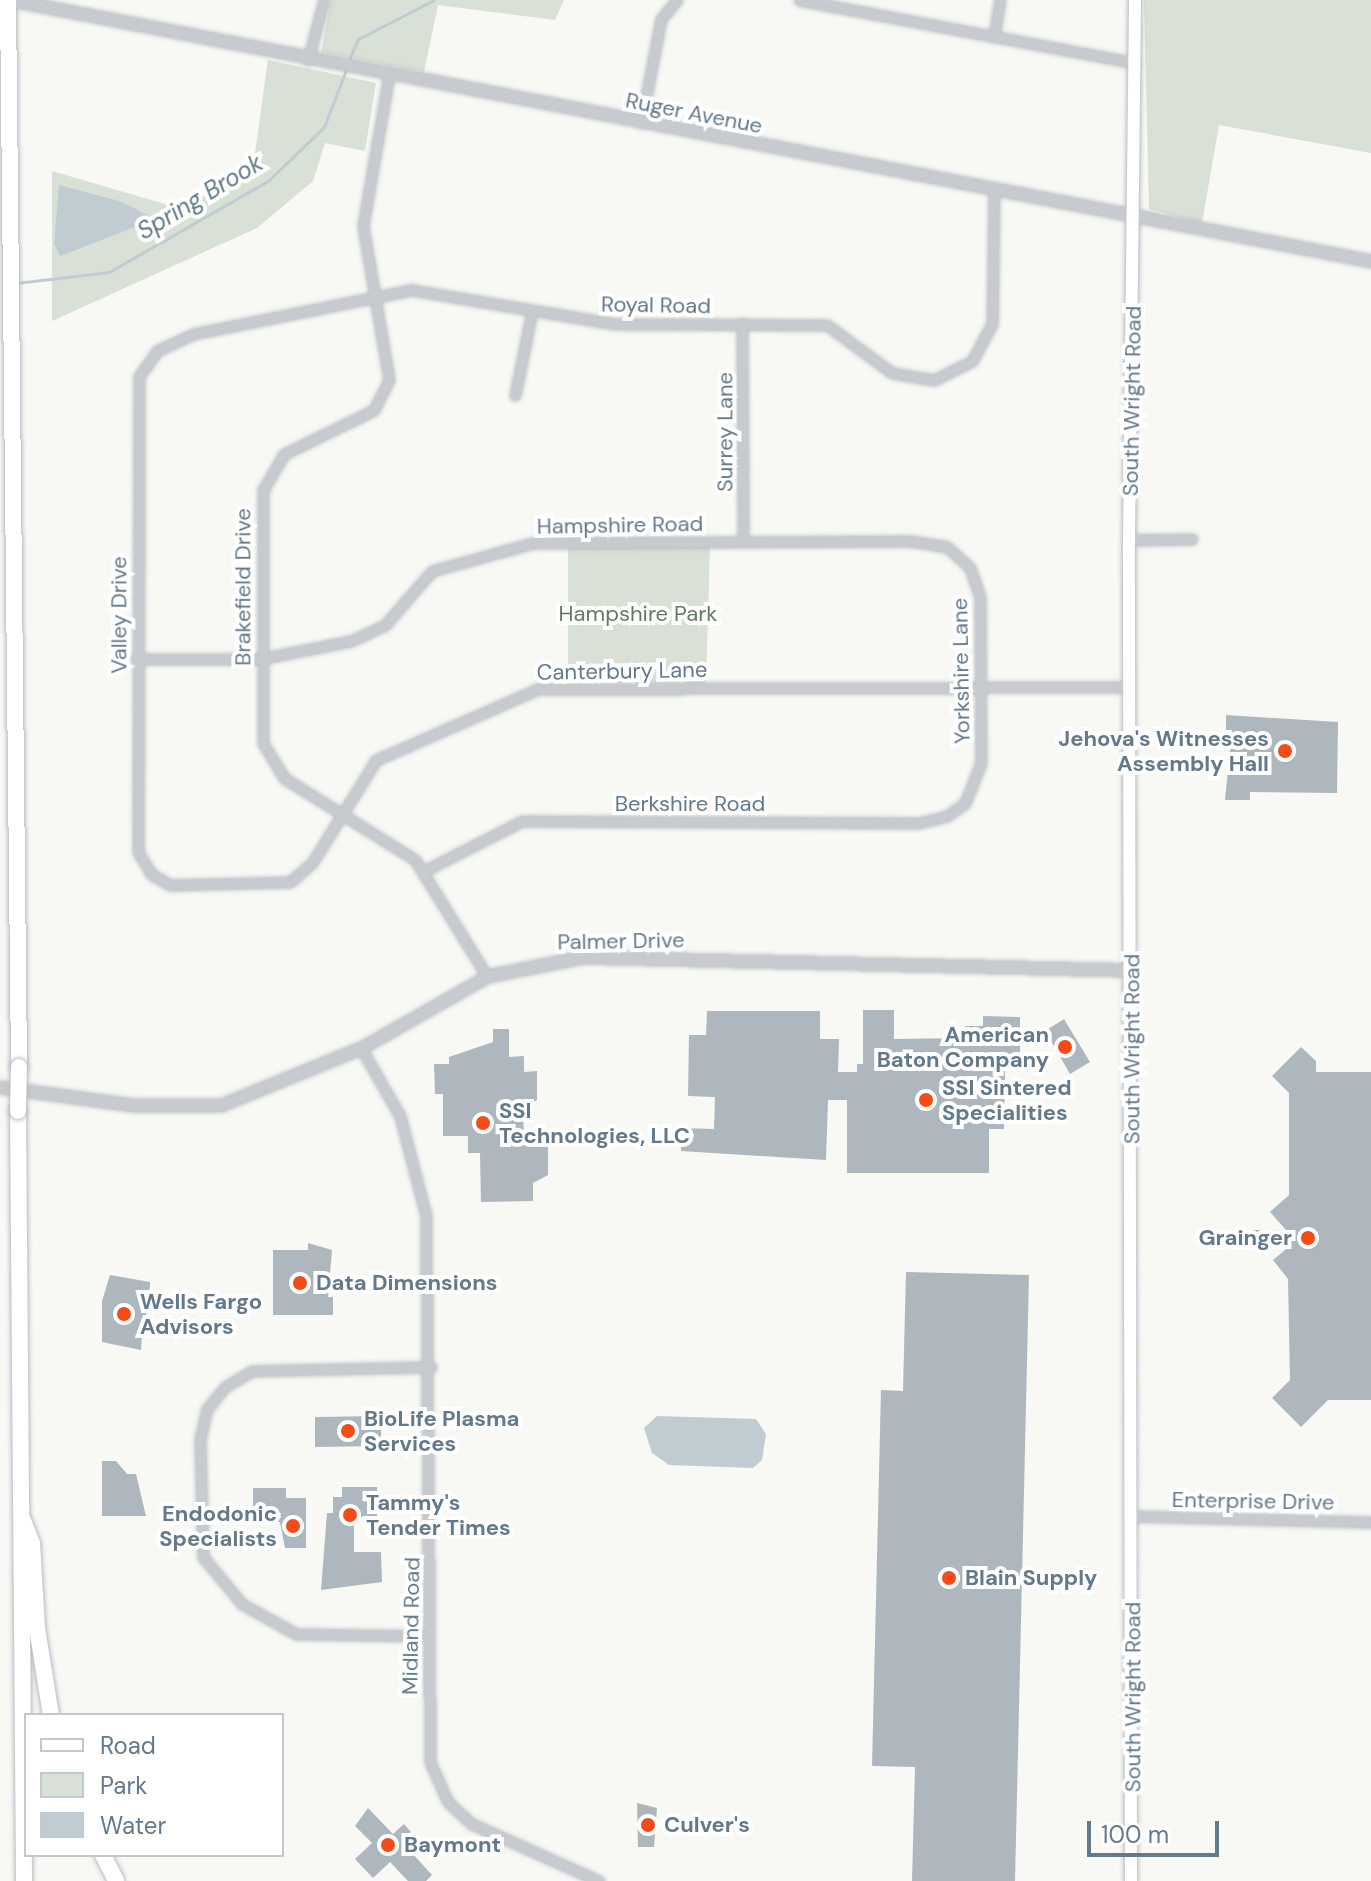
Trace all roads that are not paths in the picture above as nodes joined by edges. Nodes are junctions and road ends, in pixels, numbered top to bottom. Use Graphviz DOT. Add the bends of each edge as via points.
graph roads {
  1 [pos="324,0"];
  2 [pos="677,0"];
  3 [pos="799,0"];
  4 [pos="1000,0"];
  5 [pos="1135,0"];
  6 [pos="9,5"];
  7 [pos="994,37"];
  8 [pos="308,60"];
  9 [pos="1136,63"];
  10 [pos="389,75"];
  11 [pos="641,123"];
  12 [pos="994,189"];
  13 [pos="1136,216"];
  14 [pos="1371,261"];
  15 [pos="376,295"];
  16 [pos="532,311"];
  17 [pos="742,323"];
  18 [pos="152,355"];
  19 [pos="515,395"];
  20 [pos="1192,539"];
  21 [pos="1129,540"];
  22 [pos="743,541"];
  23 [pos="947,547"];
  24 [pos="136,659"];
  25 [pos="260,659"];
  26 [pos="980,687"];
  27 [pos="1130,687"];
  28 [pos="965,803"];
  29 [pos="341,811"];
  30 [pos="424,871"];
  31 [pos="151,874"];
  32 [pos="1132,970"];
  33 [pos="487,976"];
  34 [pos="361,1048"];
  35 [pos="0,1087"];
  36 [pos="431,1367"];
  37 [pos="19,1509"];
  38 [pos="1134,1516"];
  39 [pos="1371,1522"];
  40 [pos="428,1636"];
  41 [pos="51,1713"];
  42 [pos="104,1857"];
  43 [pos="24,1881"];
  44 [pos="116,1881"];
  45 [pos="599,1881"];
  46 [pos="1131,1881"];
  1 -- 8 [label="street"];
  2 -- 11 [label="street" via="661,19"];
  3 -- 7 [label="street"];
  4 -- 7 [label="street"];
  5 -- 9 [label="main road, South Wright Road"];
  6 -- 8 [label="street, Ruger Avenue"];
  6 -- 37 [label="highway, bridge"];
  7 -- 9 [label="street"];
  8 -- 10 [label="street, Ruger Avenue"];
  9 -- 13 [label="main road, South Wright Road"];
  10 -- 11 [label="street, Ruger Avenue"];
  10 -- 15 [label="street, Brakefield Drive" via="363,207"];
  11 -- 12 [label="street, Ruger Avenue"];
  12 -- 13 [label="street, Ruger Avenue"];
  12 -- 17 [label="street, Royal Road" via="992,324 972,361 955,374 913,380 892,373 827,325"];
  13 -- 14 [label="street, Ruger Avenue"];
  13 -- 21 [label="main road, South Wright Road"];
  15 -- 16 [label="street, Royal Road" via="427,291"];
  15 -- 18 [label="street, Royal Road" via="193,334"];
  15 -- 25 [label="street, Brakefield Drive" via="389,361 384,395 359,422 284,454 263,490"];
  16 -- 17 [label="street, Royal Road" via="615,324"];
  16 -- 19 [label="street"];
  17 -- 22 [label="street, Surrey Lane"];
  18 -- 24 [label="street, Valley Drive" via="139,376"];
  20 -- 21 [label="street"];
  21 -- 27 [label="main road, South Wright Road"];
  22 -- 23 [label="street, Hampshire Road" via="910,541"];
  22 -- 25 [label="street, Hampshire Road" via="554,541 467,558 432,571 370,635"];
  23 -- 26 [label="street, Yorkshire Lane" via="977,581"];
  24 -- 25 [label="street, Hampshire Road"];
  24 -- 31 [label="street, Valley Drive" via="138,852"];
  25 -- 29 [label="street, Brakefield Drive" via="263,743 271,762 284,778"];
  26 -- 27 [label="street, Canterbury Lane"];
  26 -- 28 [label="street, Yorkshire Lane" via="981,763"];
  26 -- 29 [label="street, Canterbury Lane" via="538,689 391,750 362,775"];
  27 -- 32 [label="main road, South Wright Road"];
  28 -- 30 [label="street, Berkshire Road" via="918,823 522,821"];
  29 -- 30 [label="street, Brakefield Drive"];
  29 -- 31 [label="street, Canterbury Lane" via="312,863 290,882 170,885"];
  30 -- 33 [label="street, Brakefield Drive"];
  32 -- 33 [label="street, Palmer Drive" via="582,957"];
  32 -- 38 [label="main road, South Wright Road"];
  33 -- 34 [label="street, Palmer Drive"];
  34 -- 35 [label="street, Palmer Drive" via="221,1105 133,1105"];
  34 -- 36 [label="street, Midland Road" via="400,1116 418,1167 426,1216"];
  36 -- 40 [label="street, Midland Road"];
  36 -- 40 [label="street" via="252,1371 225,1387 209,1407 200,1439 203,1557 242,1604 296,1634"];
  37 -- 41 [label="highway" via="32,1543 37,1628"];
  37 -- 43 [label="highway"];
  38 -- 39 [label="street, Enterprise Drive"];
  38 -- 46 [label="main road, South Wright Road"];
  40 -- 45 [label="street, Midland Road" via="428,1749 448,1802 472,1824"];
  42 -- 44 [label="highway"];
}
